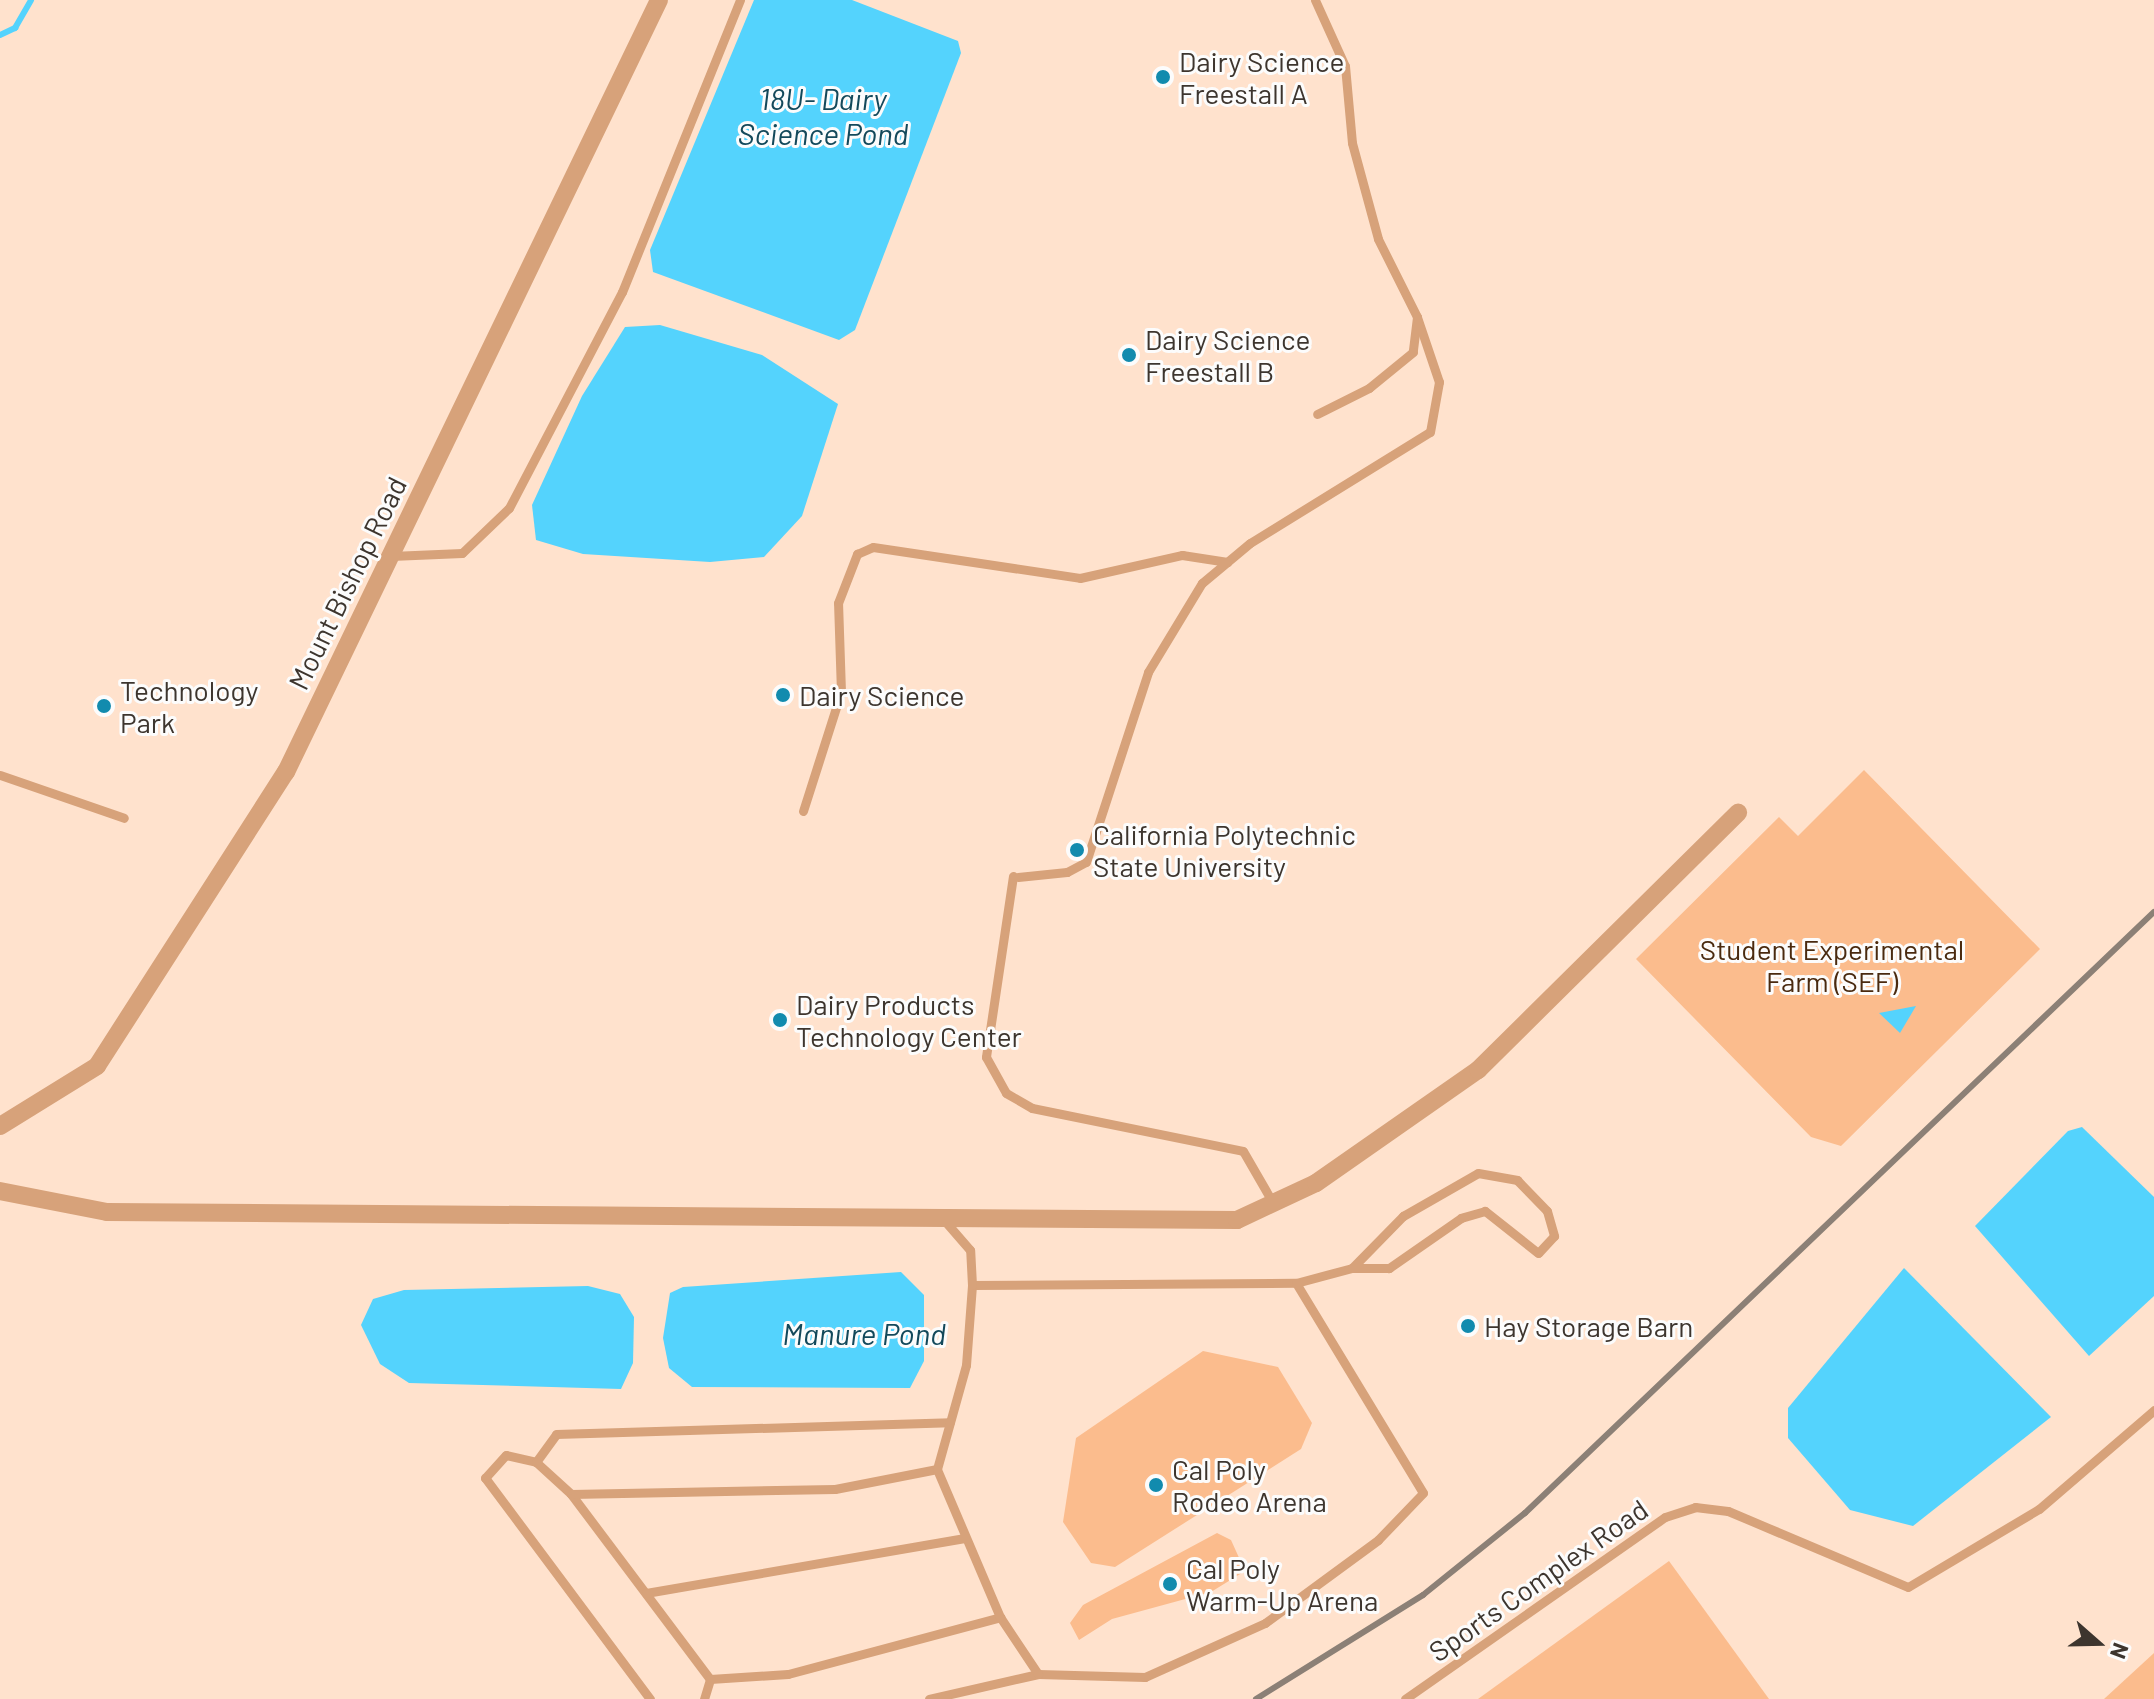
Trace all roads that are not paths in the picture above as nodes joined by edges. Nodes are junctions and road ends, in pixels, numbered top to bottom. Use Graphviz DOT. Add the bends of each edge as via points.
graph roads {
  1 [pos="659,0"];
  2 [pos="740,0"];
  3 [pos="1315,0"];
  4 [pos="1417,317"];
  5 [pos="1317,414"];
  6 [pos="391,556"];
  7 [pos="1227,562"];
  8 [pos="0,775"];
  9 [pos="803,811"];
  10 [pos="1738,813"];
  11 [pos="124,818"];
  12 [pos="0,1126"];
  13 [pos="0,1191"];
  14 [pos="1273,1203"];
  15 [pos="939,1215"];
  16 [pos="1352,1268"];
  17 [pos="1296,1283"];
  18 [pos="972,1285"];
  19 [pos="2154,1410"];
  20 [pos="950,1422"];
  21 [pos="536,1462"];
  22 [pos="937,1469"];
  23 [pos="571,1494"];
  24 [pos="963,1538"];
  25 [pos="646,1593"];
  26 [pos="1000,1617"];
  27 [pos="1038,1674"];
  28 [pos="710,1679"];
  29 [pos="650,1699"];
  30 [pos="704,1699"];
  31 [pos="929,1699"];
  32 [pos="1405,1699"];
  1 -- 6 [label="street, Mount Bishop Road"];
  2 -- 6 [label="lane" via="622,292 509,508 462,553"];
  3 -- 4 [label="lane" via="1345,66 1352,143 1378,239"];
  4 -- 5 [label="lane" via="1413,352 1369,388"];
  4 -- 7 [label="lane" via="1439,382 1430,432 1344,479"];
  6 -- 12 [label="street, Mount Bishop Road" via="286,772 97,1066"];
  7 -- 9 [label="lane" via="1170,556 1080,578 873,547 857,554 838,603 841,692"];
  7 -- 14 [label="lane" via="1202,583 1148,672 1086,862 1067,872 1015,876 986,1057 1006,1093 1032,1108 1243,1151"];
  8 -- 11 [label="lane"];
  10 -- 14 [label="street" via="1478,1070 1316,1183"];
  13 -- 15 [label="street" via="107,1212"];
  14 -- 15 [label="street" via="1237,1220"];
  15 -- 18 [label="lane" via="970,1250"];
  16 -- 16 [label="lane" via="1403,1216 1478,1173 1517,1180 1547,1211 1554,1236 1538,1253 1485,1211 1461,1218 1389,1268"];
  16 -- 17 [label="lane"];
  17 -- 18 [label="lane"];
  17 -- 27 [label="lane" via="1423,1493 1378,1540 1265,1623 1145,1677"];
  18 -- 20 [label="lane" via="966,1365"];
  19 -- 32 [label="lane, Sports Complex Road" via="2039,1509 1908,1587 1728,1511 1695,1507 1665,1517"];
  20 -- 21 [label="lane" via="556,1434"];
  20 -- 22 [label="lane"];
  21 -- 23 [label="lane"];
  21 -- 29 [label="lane" via="506,1455 485,1478"];
  22 -- 23 [label="lane" via="835,1489"];
  22 -- 24 [label="lane"];
  23 -- 25 [label="lane"];
  24 -- 25 [label="lane"];
  24 -- 26 [label="lane"];
  25 -- 28 [label="lane"];
  26 -- 27 [label="lane"];
  26 -- 28 [label="lane" via="788,1674"];
  27 -- 31 [label="lane"];
  28 -- 30 [label="lane"];
}
